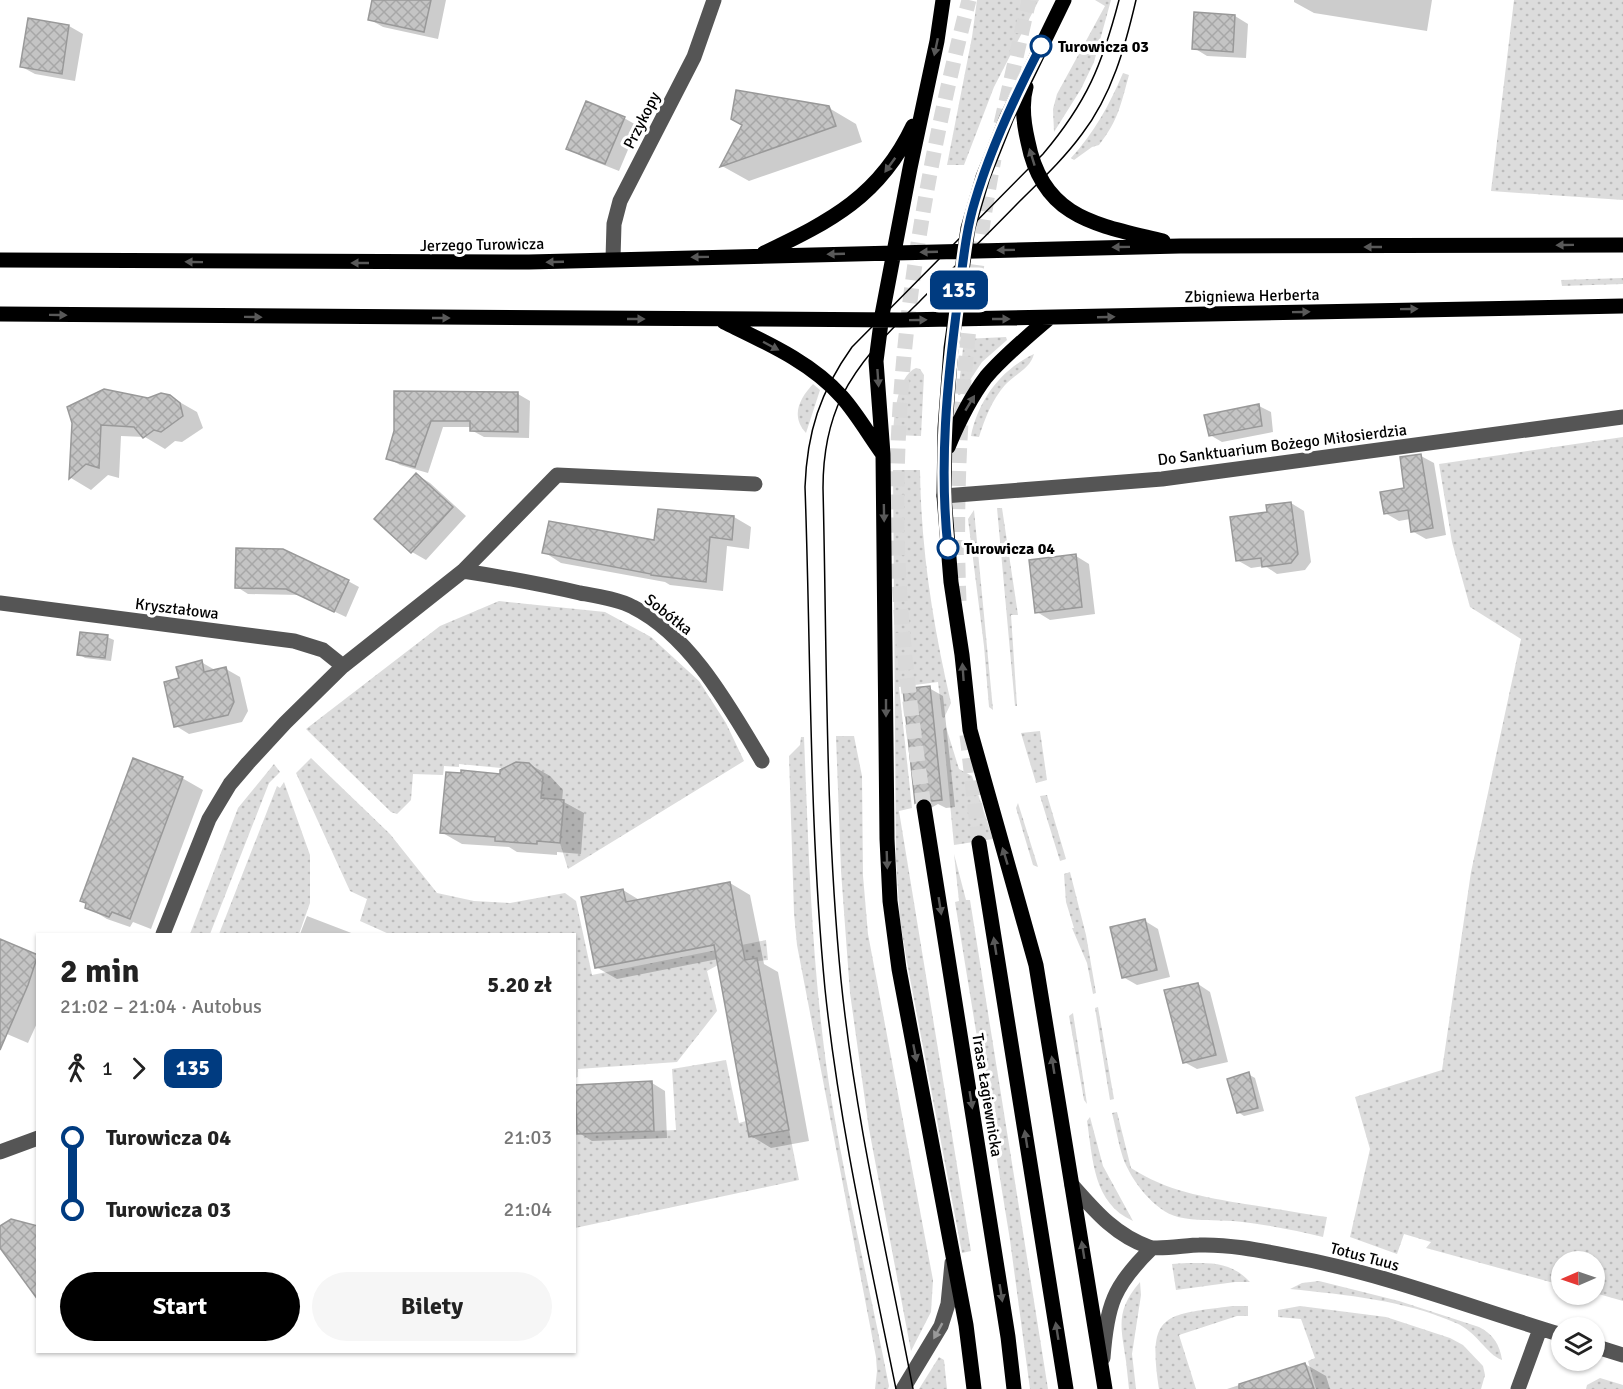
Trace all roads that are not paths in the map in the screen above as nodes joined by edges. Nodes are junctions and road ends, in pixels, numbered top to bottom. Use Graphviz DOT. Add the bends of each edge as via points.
graph roads {
  1 [pos="714,0"];
  2 [pos="943,0"];
  3 [pos="1065,0"];
  4 [pos="1031,66"];
  5 [pos="926,94"];
  6 [pos="1623,245"];
  7 [pos="1180,246"];
  8 [pos="965,251"];
  9 [pos="894,253"];
  10 [pos="759,256"];
  11 [pos="0,260"];
  12 [pos="613,260"];
  13 [pos="1623,306"];
  14 [pos="0,314"];
  15 [pos="719,319"];
  16 [pos="955,319"];
  17 [pos="1047,319"];
  18 [pos="881,320"];
  19 [pos="1623,417"];
  20 [pos="883,454"];
  21 [pos="944,455"];
  22 [pos="755,484"];
  23 [pos="944,496"];
  24 [pos="462,571"];
  25 [pos="0,603"];
  26 [pos="343,666"];
  27 [pos="762,760"];
  28 [pos="924,807"];
  29 [pos="979,843"];
  30 [pos="163,933"];
  31 [pos="36,1139"];
  32 [pos="0,1152"];
  33 [pos="1072,1185"];
  34 [pos="1152,1248"];
  35 [pos="953,1254"];
  36 [pos="1540,1329"];
  37 [pos="1551,1332"];
  38 [pos="1605,1349"];
  39 [pos="1623,1355"];
  40 [pos="1102,1370"];
  41 [pos="903,1389"];
  42 [pos="974,1389"];
  43 [pos="1014,1389"];
  44 [pos="1066,1389"];
  45 [pos="1105,1389"];
  46 [pos="1518,1389"];
  1 -- 12 [label="street, Przykopy" via="694,57 620,201 614,224"];
  2 -- 5 [label="main road, one-way"];
  3 -- 4 [label="main road"];
  7 -- 4 [label="main road, one-way" via="1092,223 1063,206 1049,191 1033,163 1027,139 1024,93"];
  4 -- 8 [label="main road" via="983,177"];
  5 -- 9 [label="main road"];
  5 -- 10 [label="main road, one-way" via="904,145 873,186 828,222"];
  6 -- 7 [label="main road, one-way"];
  7 -- 8 [label="main road, one-way"];
  8 -- 9 [label="main road, Jerzego Turowicza, one-way"];
  8 -- 16 [label="main road"];
  9 -- 10 [label="main road, Jerzego Turowicza, one-way"];
  9 -- 18 [label="main road"];
  10 -- 12 [label="main road, Jerzego Turowicza, one-way"];
  12 -- 11 [label="main road, Jerzego Turowicza, one-way"];
  17 -- 13 [label="main road, Zbigniewa Herberta, one-way"];
  14 -- 15 [label="main road, one-way"];
  15 -- 18 [label="main road"];
  15 -- 20 [label="main road, one-way" via="796,359 828,384"];
  16 -- 17 [label="main road, Zbigniewa Herberta, one-way"];
  18 -- 16 [label="main road, Zbigniewa Herberta, one-way"];
  16 -- 21 [label="main road"];
  21 -- 17 [label="main road, one-way" via="985,379"];
  18 -- 20 [label="main road, one-way" via="876,361"];
  19 -- 23 [label="street, Do Sanktuarium Bożego Miłosierdzia" via="1162,479"];
  20 -- 35 [label="main road, one-way" via="886,839 890,901 899,969"];
  21 -- 23 [label="main road"];
  22 -- 24 [label="street" via="557,475"];
  33 -- 23 [label="main road, one-way" via="1036,965 970,730"];
  24 -- 26 [label="street"];
  24 -- 27 [label="street, Sobótka" via="528,581 633,607 664,628 698,662"];
  25 -- 26 [label="street, Kryształowa" via="294,641 323,650"];
  26 -- 30 [label="street" via="230,784 209,819"];
  28 -- 43 [label="main road, Trasa Łagiewnicka, one-way"];
  44 -- 29 [label="main road, Trasa Łagiewnicka, one-way"];
  31 -- 32 [label="street"];
  33 -- 34 [label="street, Totus Tuus" via="1107,1223"];
  40 -- 33 [label="main road, one-way"];
  34 -- 36 [label="street, Totus Tuus" via="1225,1246 1316,1261 1432,1293"];
  34 -- 40 [label="street" via="1131,1269 1112,1299"];
  35 -- 41 [label="street, one-way" via="945,1316"];
  35 -- 42 [label="main road"];
  36 -- 37 [label="street, Totus Tuus"];
  36 -- 46 [label="street"];
  38 -- 39 [label="street"];
  40 -- 45 [label="main road"];
}
